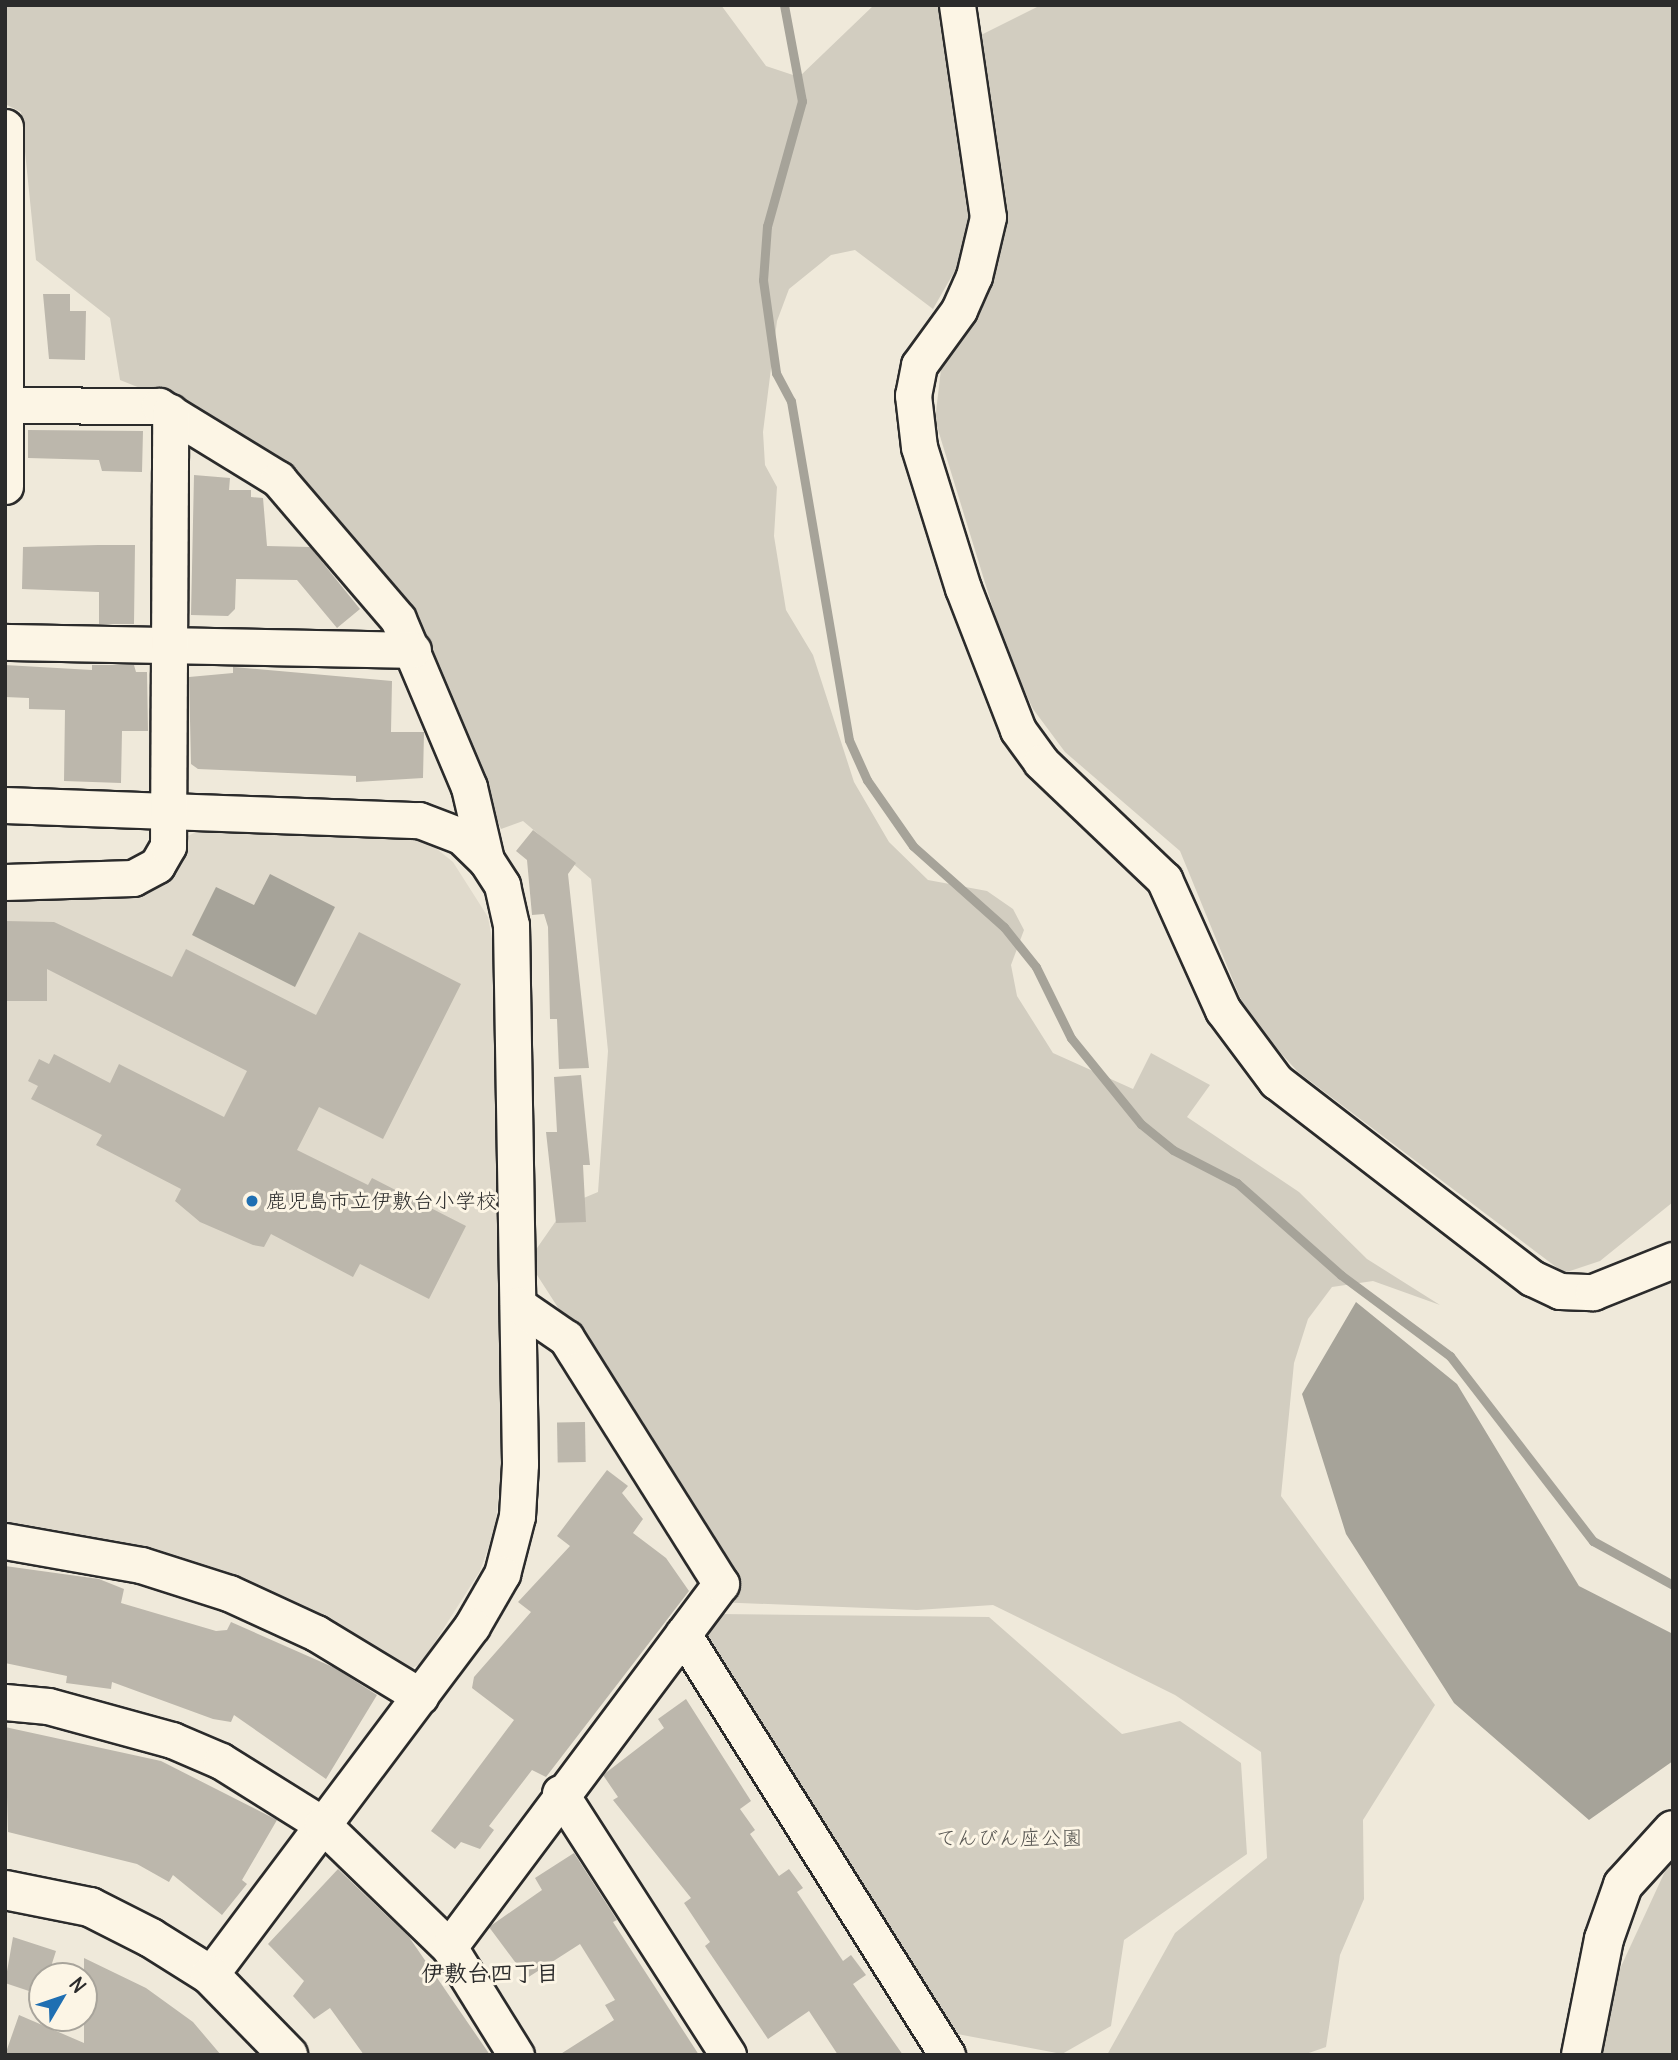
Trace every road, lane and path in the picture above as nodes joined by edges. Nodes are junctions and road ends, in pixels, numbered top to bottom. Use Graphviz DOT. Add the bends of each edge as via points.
graph roads {
  1 [pos="957,5"];
  2 [pos="5,127"];
  3 [pos="7,405"];
  4 [pos="170,412"];
  5 [pos="5,486"];
  6 [pos="5,642"];
  7 [pos="172,642"];
  8 [pos="413,650"];
  9 [pos="5,806"];
  10 [pos="167,808"];
  11 [pos="486,860"];
  12 [pos="5,883"];
  13 [pos="1673,1260"];
  14 [pos="518,1306"];
  15 [pos="5,1541"];
  16 [pos="682,1634"];
  17 [pos="420,1696"];
  18 [pos="5,1702"];
  19 [pos="560,1793"];
  20 [pos="322,1824"];
  21 [pos="1673,1830"];
  22 [pos="5,1890"];
  23 [pos="449,1947"];
  24 [pos="210,1975"];
  25 [pos="288,2055"];
  26 [pos="516,2055"];
  27 [pos="728,2055"];
  28 [pos="947,2055"];
  29 [pos="1581,2055"];
  1 -- 13 [label="street" via="988,217 974,276 959,310 919,365 913,395 919,447 959,575 996,686 1018,730 1041,762 1164,878 1223,1010 1276,1081 1532,1278 1560,1291 1593,1292"];
  2 -- 3 [label="street"];
  3 -- 4 [label="street" via="159,406"];
  3 -- 5 [label="street"];
  4 -- 7 [label="street"];
  4 -- 8 [label="street" via="278,479 398,620"];
  6 -- 7 [label="street"];
  7 -- 8 [label="street"];
  7 -- 10 [label="street"];
  8 -- 11 [label="street" via="469,786"];
  9 -- 10 [label="street"];
  10 -- 11 [label="street" via="419,820 461,836"];
  10 -- 12 [label="street" via="168,846 157,865 133,878"];
  11 -- 14 [label="street" via="502,885 511,925"];
  14 -- 16 [label="street" via="566,1338 720,1584"];
  14 -- 17 [label="street" via="517,1516 502,1574"];
  15 -- 17 [label="street" via="141,1565 229,1593 316,1633"];
  16 -- 19 [label="street"];
  16 -- 28 [label="street"];
  17 -- 20 [label="street"];
  18 -- 20 [label="street" via="48,1706 172,1740 221,1761"];
  19 -- 23 [label="street"];
  19 -- 27 [label="street"];
  20 -- 23 [label="street"];
  20 -- 24 [label="street"];
  21 -- 29 [label="street" via="1623,1885 1604,1939"];
  22 -- 24 [label="street" via="90,1907"];
  23 -- 26 [label="street"];
  24 -- 25 [label="street"];
}
